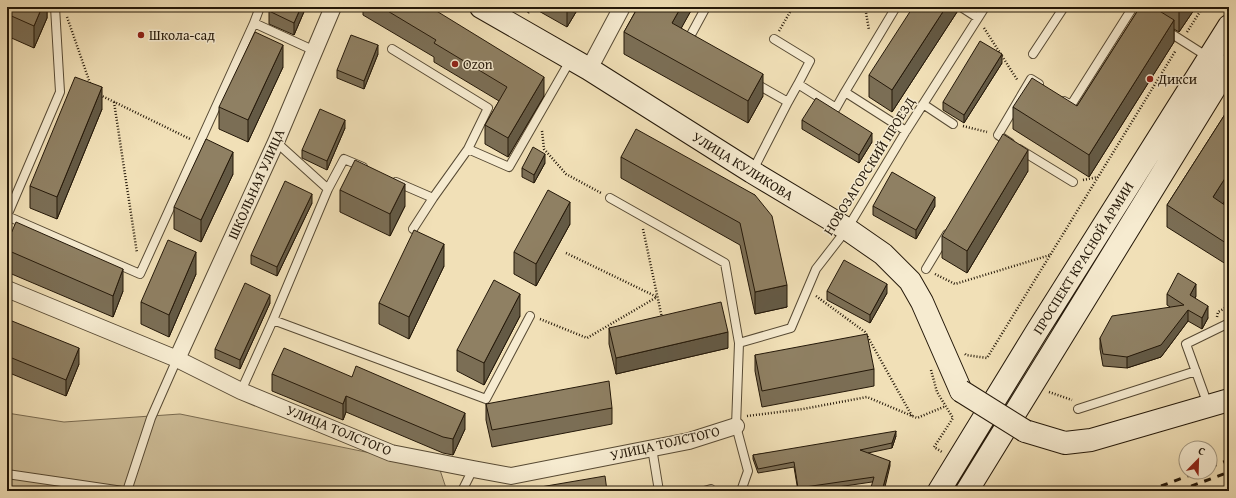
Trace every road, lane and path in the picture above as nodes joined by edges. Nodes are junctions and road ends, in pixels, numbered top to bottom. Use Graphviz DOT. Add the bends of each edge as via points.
graph roads {
  1 [pos="55,7"];
  2 [pos="260,7"];
  3 [pos="333,7"];
  4 [pos="481,7"];
  5 [pos="622,7"];
  6 [pos="706,7"];
  7 [pos="793,7"];
  8 [pos="865,7"];
  9 [pos="896,7"];
  10 [pos="961,7"];
  11 [pos="985,7"];
  12 [pos="1064,7"];
  13 [pos="1203,7"];
  14 [pos="1135,9"];
  15 [pos="66,14"];
  16 [pos="978,18"];
  17 [pos="254,23"];
  18 [pos="1157,24"];
  19 [pos="1229,26"];
  20 [pos="774,39"];
  21 [pos="1182,40"];
  22 [pos="694,46"];
  23 [pos="392,49"];
  24 [pos="872,49"];
  25 [pos="315,51"];
  26 [pos="1033,54"];
  27 [pos="1209,58"];
  28 [pos="580,64"];
  29 [pos="1229,65"];
  30 [pos="748,78"];
  31 [pos="798,84"];
  32 [pos="1044,88"];
  33 [pos="1024,91"];
  34 [pos="845,92"];
  35 [pos="1058,97"];
  36 [pos="114,102"];
  37 [pos="788,102"];
  38 [pos="923,104"];
  39 [pos="540,114"];
  40 [pos="953,124"];
  41 [pos="906,131"];
  42 [pos="998,135"];
  43 [pos="276,142"];
  44 [pos="199,143"];
  45 [pos="468,149"];
  46 [pos="372,171"];
  47 [pos="752,172"];
  48 [pos="385,177"];
  49 [pos="1098,177"];
  50 [pos="1073,182"];
  51 [pos="328,189"];
  52 [pos="433,198"];
  53 [pos="610,198"];
  54 [pos="640,215"];
  55 [pos="7,216"];
  56 [pos="954,224"];
  57 [pos="847,229"];
  58 [pos="413,230"];
  59 [pos="566,253"];
  60 [pos="1050,255"];
  61 [pos="926,269"];
  62 [pos="140,274"];
  63 [pos="7,289"];
  64 [pos="807,290"];
  65 [pos="657,297"];
  66 [pos="530,316"];
  67 [pos="273,320"];
  68 [pos="662,321"];
  69 [pos="1229,323"];
  70 [pos="739,343"];
  71 [pos="963,349"];
  72 [pos="177,359"];
  73 [pos="931,370"];
  74 [pos="1196,371"];
  75 [pos="241,390"];
  76 [pos="954,391"];
  77 [pos="1229,400"];
  78 [pos="1208,406"];
  79 [pos="1078,409"];
  80 [pos="912,416"];
  81 [pos="736,422"];
  82 [pos="652,448"];
  83 [pos="944,453"];
  84 [pos="473,468"];
  85 [pos="7,474"];
  86 [pos="123,491"];
  87 [pos="127,491"];
  88 [pos="462,491"];
  89 [pos="659,491"];
  90 [pos="741,491"];
  91 [pos="939,491"];
  92 [pos="966,491"];
  1 -- 55 [label="lane" via="60,92"];
  2 -- 17 [label="lane"];
  3 -- 25 [label="street, ШКОЛЬНАЯ УЛИЦА"];
  4 -- 28 [label="main road, УЛИЦА КУЛИКОВА"];
  5 -- 28 [label="street"];
  6 -- 22 [label="lane" via="687,42"];
  7 -- 20 [label="path"];
  8 -- 24 [label="path"];
  9 -- 24 [label="lane"];
  10 -- 16 [label="lane"];
  11 -- 16 [label="lane, НОВОЗАГОРСКИЙ ПРОЕЗД"];
  12 -- 26 [label="lane"];
  13 -- 21 [label="path"];
  14 -- 35 [label="lane" via="1071,105"];
  15 -- 36 [label="path" via="93,91"];
  16 -- 33 [label="path"];
  16 -- 38 [label="lane, НОВОЗАГОРСКИЙ ПРОЕЗД"];
  17 -- 25 [label="lane"];
  17 -- 44 [label="lane"];
  18 -- 21 [label="lane"];
  19 -- 27 [label="main road, ПРОСПЕКТ КРАСНОЙ АРМИИ"];
  20 -- 31 [label="lane" via="810,62"];
  21 -- 27 [label="lane"];
  21 -- 49 [label="path"];
  23 -- 45 [label="lane" via="488,108"];
  24 -- 34 [label="lane"];
  25 -- 43 [label="street, ШКОЛЬНАЯ УЛИЦА"];
  27 -- 91 [label="main road, ПРОСПЕКТ КРАСНОЙ АРМИИ"];
  28 -- 39 [label="lane"];
  28 -- 47 [label="main road, УЛИЦА КУЛИКОВА"];
  29 -- 92 [label="main road, ПРОСПЕКТ КРАСНОЙ АРМИИ"];
  30 -- 37 [label="lane"];
  31 -- 34 [label="lane" via="836,108"];
  31 -- 37 [label="lane"];
  32 -- 33 [label="lane" via="1031,79"];
  33 -- 42 [label="lane"];
  34 -- 41 [label="lane"];
  36 -- 44 [label="path"];
  36 -- 62 [label="path"];
  37 -- 47 [label="lane"];
  38 -- 40 [label="lane"];
  38 -- 41 [label="lane, НОВОЗАГОРСКИЙ ПРОЕЗД"];
  39 -- 45 [label="lane" via="509,167"];
  39 -- 53 [label="path" via="544,149 566,174"];
  40 -- 42 [label="path"];
  41 -- 57 [label="lane, НОВОЗАГОРСКИЙ ПРОЕЗД"];
  42 -- 50 [label="lane" via="1004,143"];
  43 -- 51 [label="lane"];
  43 -- 72 [label="street, ШКОЛЬНАЯ УЛИЦА"];
  44 -- 62 [label="lane"];
  45 -- 52 [label="lane"];
  46 -- 51 [label="lane" via="344,159"];
  47 -- 57 [label="main road, УЛИЦА КУЛИКОВА"];
  48 -- 52 [label="lane"];
  49 -- 50 [label="path"];
  49 -- 60 [label="path"];
  51 -- 67 [label="lane"];
  52 -- 58 [label="lane"];
  53 -- 54 [label="lane"];
  54 -- 65 [label="path"];
  54 -- 70 [label="lane" via="724,263"];
  55 -- 62 [label="lane"];
  56 -- 61 [label="lane"];
  57 -- 64 [label="lane, НОВОЗАГОРСКИЙ ПРОЕЗД" via="816,269"];
  57 -- 76 [label="main road, УЛИЦА КУЛИКОВА" via="883,254 910,280 922,302"];
  59 -- 65 [label="path"];
  60 -- 61 [label="path" via="955,284"];
  60 -- 71 [label="path" via="987,358 966,355"];
  63 -- 72 [label="street, УЛИЦА ТОЛСТОГО"];
  64 -- 70 [label="lane, НОВОЗАГОРСКИЙ ПРОЕЗД" via="792,328"];
  64 -- 80 [label="path" via="865,332"];
  65 -- 66 [label="path" via="587,338"];
  65 -- 68 [label="path"];
  66 -- 67 [label="lane" via="486,399"];
  67 -- 75 [label="lane"];
  69 -- 74 [label="lane" via="1186,344"];
  70 -- 81 [label="lane"];
  72 -- 75 [label="street, УЛИЦА ТОЛСТОГО"];
  72 -- 87 [label="lane" via="151,418"];
  73 -- 76 [label="path" via="937,392"];
  74 -- 78 [label="lane"];
  74 -- 79 [label="lane"];
  75 -- 84 [label="street, УЛИЦА ТОЛСТОГО" via="391,453"];
  76 -- 78 [label="main road, bridge" via="1025,431 1065,443 1092,440"];
  76 -- 80 [label="path" via="917,418"];
  76 -- 83 [label="path" via="953,418 934,447"];
  77 -- 78 [label="main road"];
  80 -- 81 [label="path" via="867,397"];
  81 -- 82 [label="street, УЛИЦА ТОЛСТОГО" via="690,441"];
  81 -- 90 [label="lane" via="748,471"];
  82 -- 84 [label="street, УЛИЦА ТОЛСТОГО" via="510,476"];
  82 -- 89 [label="lane"];
  84 -- 88 [label="lane"];
  85 -- 86 [label="lane"];
}
